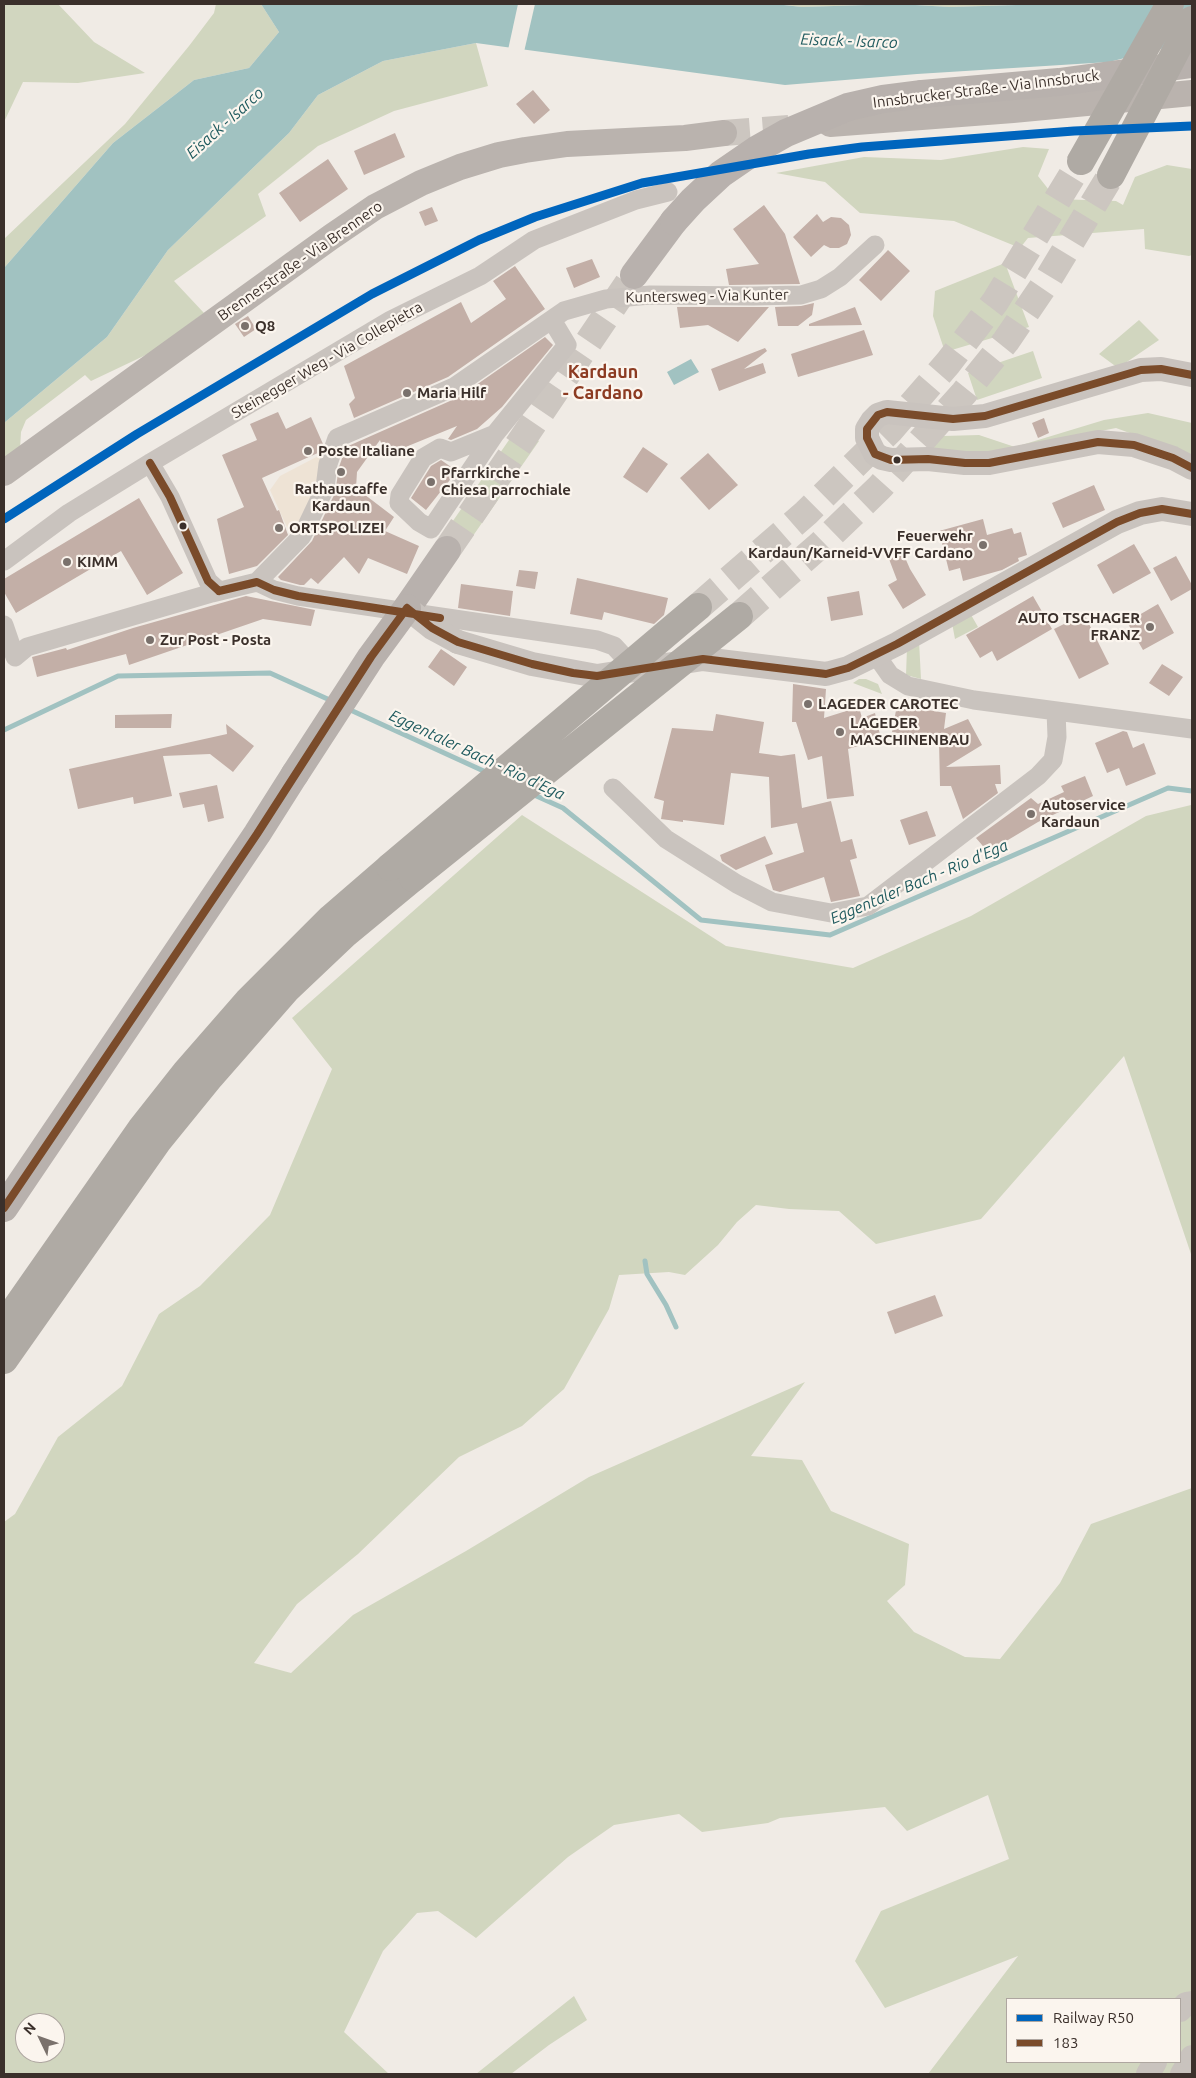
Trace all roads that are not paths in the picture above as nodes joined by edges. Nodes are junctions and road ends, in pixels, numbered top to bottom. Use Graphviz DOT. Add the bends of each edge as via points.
graph roads {
  1 [pos="1170,4"];
  2 [pos="1192,20"];
  3 [pos="1188,59"];
  4 [pos="1192,93"];
  5 [pos="830,124"];
  6 [pos="724,133"];
  7 [pos="1081,161"];
  8 [pos="1111,175"];
  9 [pos="668,192"];
  10 [pos="875,245"];
  11 [pos="634,275"];
  12 [pos="552,320"];
  13 [pos="1192,375"];
  14 [pos="495,434"];
  15 [pos="150,463"];
  16 [pos="1192,468"];
  17 [pos="4,474"];
  18 [pos="1192,514"];
  19 [pos="447,550"];
  20 [pos="4,561"];
  21 [pos="257,582"];
  22 [pos="219,591"];
  23 [pos="698,607"];
  24 [pos="406,608"];
  25 [pos="740,616"];
  26 [pos="4,625"];
  27 [pos="876,654"];
  28 [pos="637,671"];
  29 [pos="1056,711"];
  30 [pos="1192,729"];
  31 [pos="613,788"];
  32 [pos="401,872"];
  33 [pos="4,1208"];
  34 [pos="4,1325"];
  35 [pos="4,1360"];
  36 [pos="1192,2004"];
  37 [pos="1181,2009"];
  38 [pos="1192,2057"];
  39 [pos="1154,2063"];
  40 [pos="1148,2074"];
  41 [pos="1182,2074"];
  1 -- 7 [label="highway, bridge"];
  2 -- 8 [label="highway, bridge"];
  3 -- 11 [label="main road, Innsbrucker Straße - Via Innsbruck, bridge" via="1059,82 922,94 848,108 786,133 721,174 692,200"];
  4 -- 5 [label="main road"];
  6 -- 17 [label="main road, Brennerstraße - Via Brennero" via="525,150 460,167 421,183 375,207 331,237"];
  9 -- 15 [label="street, Steinegger Weg - Via Collepietra" via="636,200 534,240 480,276 391,320"];
  10 -- 12 [label="street, Kuntersweg - Via Kunter" via="821,289 801,295 650,295 606,299 564,311"];
  12 -- 14 [label="street" via="567,345"];
  12 -- 21 [label="street, Kuntersweg - Via Kunter" via="454,387 337,438 328,464 325,488 302,536"];
  13 -- 16 [label="street" via="1160,369 1140,370 985,416 953,419 887,412 878,415 867,429 867,438 876,454 891,460 989,463 1098,442 1134,445"];
  14 -- 14 [label="street" via="451,452 440,448 423,458 400,495 399,503 431,529"];
  15 -- 20 [label="street, Steinegger Weg - Via Collepietra" via="69,513"];
  15 -- 22 [label="street" via="170,497 208,581"];
  18 -- 27 [label="street" via="1162,509 1117,522"];
  19 -- 24 [label="main road"];
  21 -- 22 [label="street"];
  21 -- 28 [label="street" via="298,596 596,640 614,646"];
  22 -- 26 [label="street" via="27,647 15,657"];
  23 -- 32 [label="highway, bridge"];
  24 -- 28 [label="street, bridge" via="432,628 458,642 532,664 597,676"];
  24 -- 33 [label="main road, bridge"];
  25 -- 32 [label="highway, bridge"];
  27 -- 28 [label="street" via="848,668 826,674 703,659"];
  27 -- 29 [label="street" via="890,675 908,686 974,700"];
  29 -- 30 [label="street"];
  29 -- 31 [label="street" via="1057,736 1053,760 1038,776 868,906 830,913 772,902 737,884 666,839"];
  32 -- 34 [label="highway" via="331,918 248,1001 141,1129"];
  32 -- 35 [label="highway" via="344,935 288,989 210,1077 153,1149"];
  36 -- 37 [label="street"];
  38 -- 41 [label="street"];
  39 -- 40 [label="street"];
}
